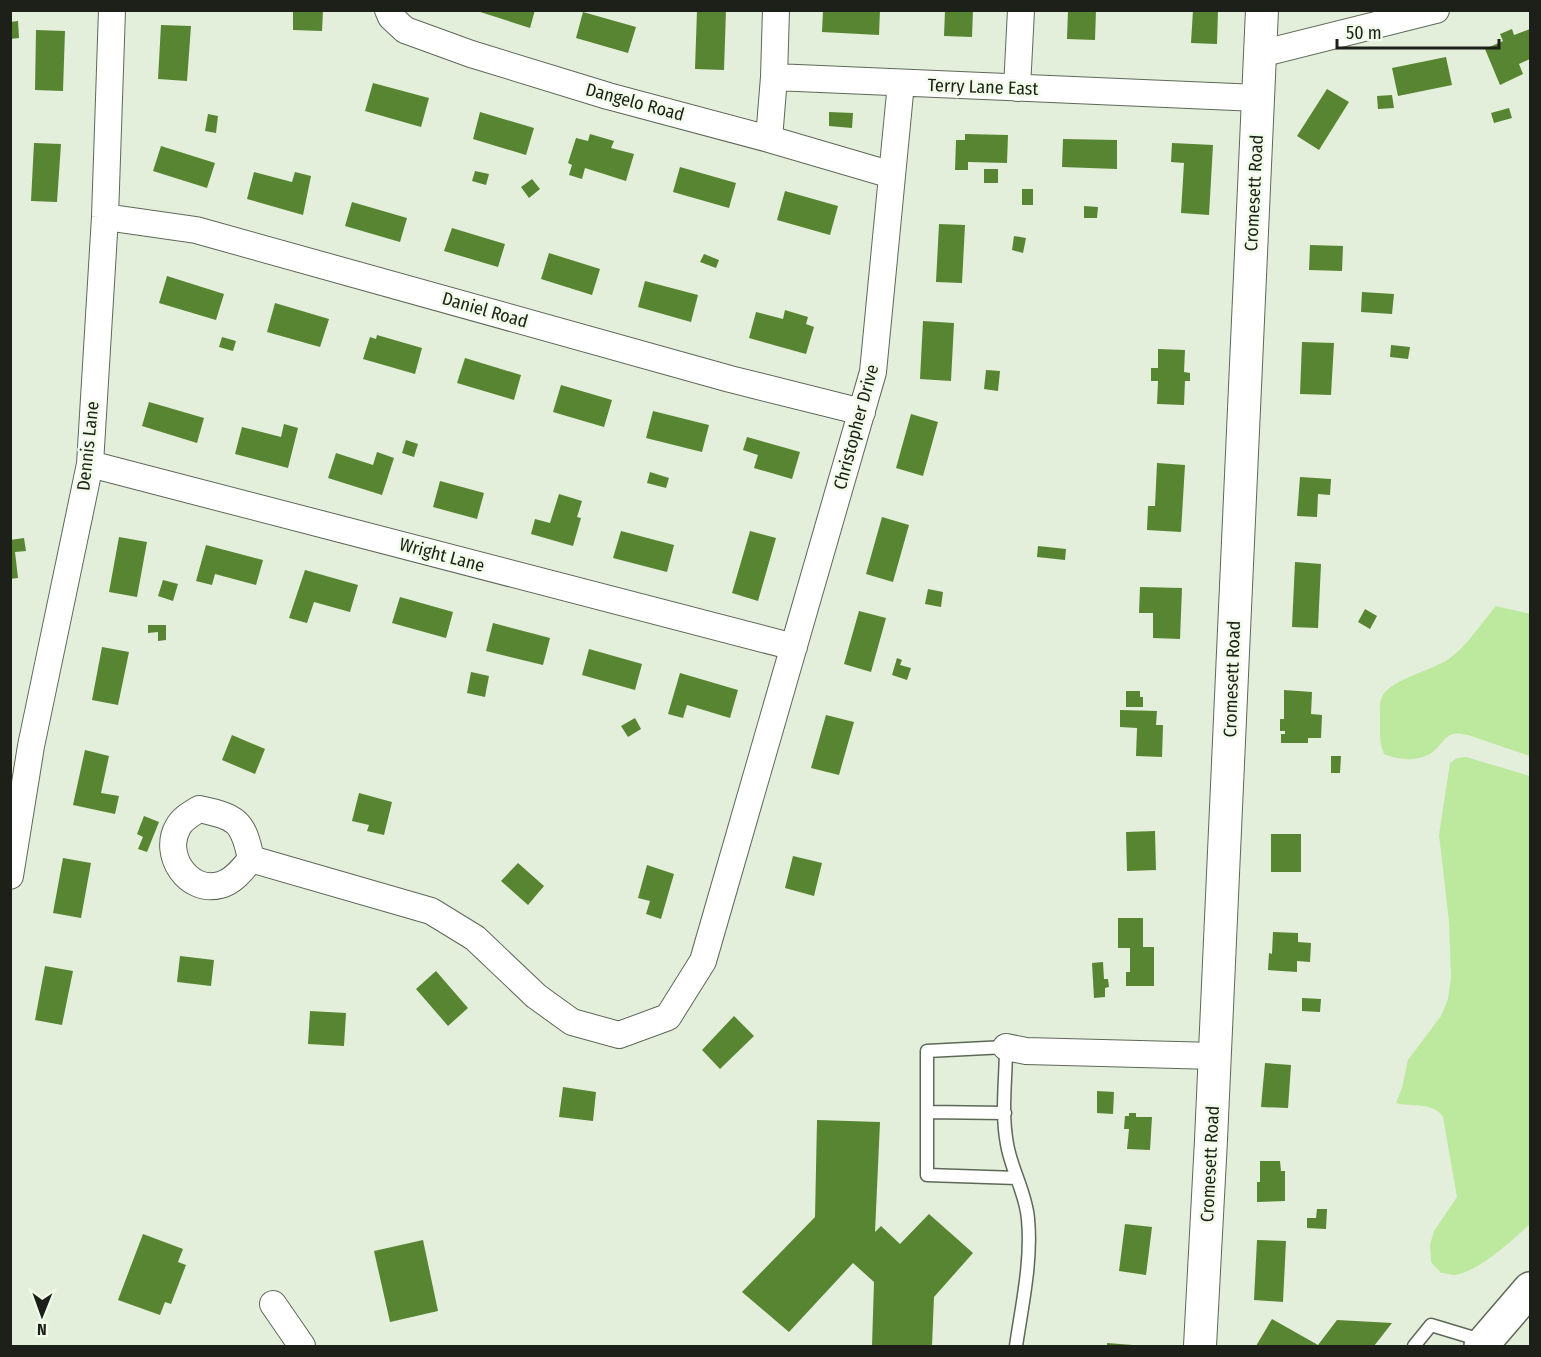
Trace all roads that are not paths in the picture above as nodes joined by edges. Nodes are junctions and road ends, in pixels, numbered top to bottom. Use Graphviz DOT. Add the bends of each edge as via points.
graph roads {
  1 [pos="112,10"];
  2 [pos="388,10"];
  3 [pos="776,10"];
  4 [pos="1022,10"];
  5 [pos="1262,10"];
  6 [pos="1436,10"];
  7 [pos="1260,54"];
  8 [pos="774,77"];
  9 [pos="901,83"];
  10 [pos="1017,88"];
  11 [pos="1258,98"];
  12 [pos="769,139"];
  13 [pos="892,175"];
  14 [pos="105,217"];
  15 [pos="862,412"];
  16 [pos="90,464"];
  17 [pos="794,647"];
  18 [pos="21,745"];
  19 [pos="251,859"];
  20 [pos="10,876"];
  21 [pos="1006,1047"];
  22 [pos="1215,1056"];
  23 [pos="927,1112"];
  24 [pos="1005,1113"];
  25 [pos="1017,1178"];
  26 [pos="1530,1289"];
  27 [pos="273,1305"];
  28 [pos="1483,1344"];
  29 [pos="302,1347"];
  30 [pos="1016,1347"];
  31 [pos="1200,1347"];
  32 [pos="1414,1347"];
  1 -- 14 [label="street, Dennis Lane"];
  2 -- 12 [label="street, Dangelo Road" via="405,30 471,54"];
  3 -- 8 [label="street"];
  4 -- 10 [label="street"];
  5 -- 7 [label="street, Cromesett Road"];
  6 -- 7 [label="street"];
  7 -- 11 [label="street, Cromesett Road"];
  8 -- 9 [label="street, Terry Lane East"];
  8 -- 12 [label="street"];
  9 -- 10 [label="street, Terry Lane East"];
  9 -- 13 [label="street, Christopher Drive"];
  10 -- 11 [label="street, Terry Lane East"];
  11 -- 22 [label="street, Cromesett Road"];
  12 -- 13 [label="street, Dangelo Road"];
  13 -- 15 [label="street, Christopher Drive" via="873,372"];
  14 -- 15 [label="street, Daniel Road" via="196,230"];
  14 -- 16 [label="street, Dennis Lane"];
  15 -- 17 [label="street, Christopher Drive"];
  16 -- 17 [label="street, Wright Lane"];
  16 -- 18 [label="street, Dennis Lane"];
  17 -- 19 [label="street, Christopher Drive" via="703,961 668,1017 620,1035 572,1022 536,996 475,938 431,911"];
  18 -- 20 [label="street, Dennis Lane"];
  21 -- 22 [label="street" via="1026,1051"];
  21 -- 23 [label="lane" via="927,1051"];
  21 -- 24 [label="lane"];
  22 -- 31 [label="street, Cromesett Road"];
  23 -- 24 [label="lane"];
  23 -- 25 [label="lane" via="927,1175"];
  24 -- 25 [label="lane" via="1007,1146"];
  25 -- 30 [label="lane" via="1028,1216 1030,1245"];
  26 -- 28 [label="main road"];
  27 -- 29 [label="street"];
  28 -- 32 [label="lane" via="1431,1325"];
}
